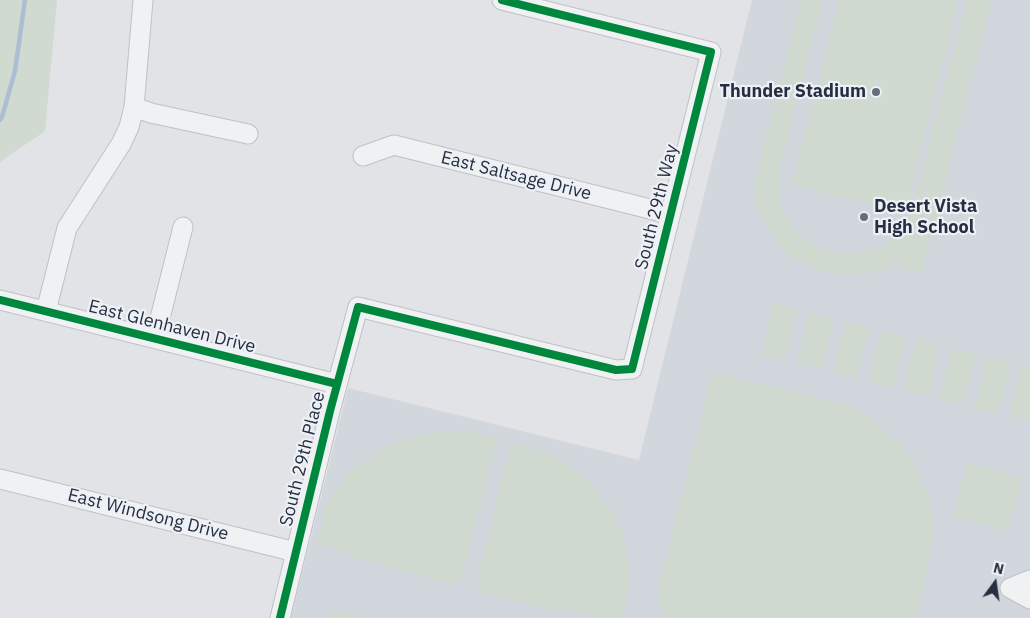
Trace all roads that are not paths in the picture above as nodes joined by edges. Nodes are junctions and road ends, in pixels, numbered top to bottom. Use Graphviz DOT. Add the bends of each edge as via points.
graph roads {
  1 [pos="143,0"];
  2 [pos="502,0"];
  3 [pos="134,107"];
  4 [pos="248,134"];
  5 [pos="363,156"];
  6 [pos="670,214"];
  7 [pos="183,227"];
  8 [pos="0,300"];
  9 [pos="358,307"];
  10 [pos="46,311"];
  11 [pos="154,338"];
  12 [pos="337,384"];
  13 [pos="0,478"];
  14 [pos="296,552"];
  15 [pos="1030,580"];
  16 [pos="1030,599"];
  17 [pos="280,618"];
  1 -- 3 [label="street"];
  2 -- 6 [label="street, South 29th Way" via="711,52"];
  3 -- 4 [label="street" via="151,114"];
  3 -- 10 [label="street" via="121,144 67,228"];
  5 -- 6 [label="street, East Saltsage Drive" via="394,145"];
  6 -- 9 [label="street, South 29th Way" via="632,369 616,370"];
  7 -- 11 [label="street"];
  8 -- 10 [label="street, East Glenhaven Drive"];
  9 -- 12 [label="street, South 29th Place"];
  10 -- 11 [label="street, East Glenhaven Drive"];
  11 -- 12 [label="street, East Glenhaven Drive"];
  12 -- 14 [label="street, South 29th Place"];
  13 -- 14 [label="street, East Windsong Drive"];
  14 -- 17 [label="street, South 29th Place"];
  15 -- 16 [label="street" via="1010,588"];
}
